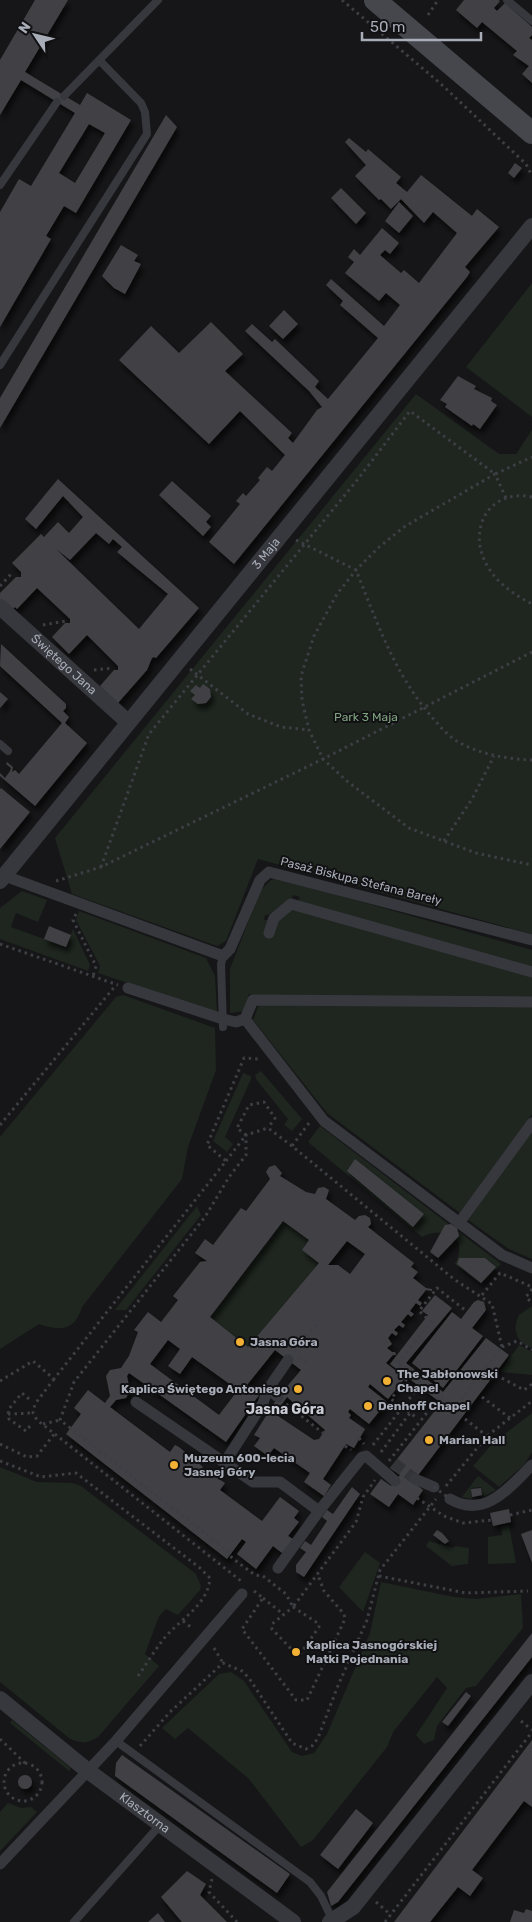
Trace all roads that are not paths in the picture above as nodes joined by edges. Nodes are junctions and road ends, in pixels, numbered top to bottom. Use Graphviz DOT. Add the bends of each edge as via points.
graph roads {
  1 [pos="158,0"];
  2 [pos="375,0"];
  3 [pos="507,0"];
  4 [pos="532,21"];
  5 [pos="100,61"];
  6 [pos="64,96"];
  7 [pos="57,102"];
  8 [pos="532,132"];
  9 [pos="0,185"];
  10 [pos="532,226"];
  11 [pos="0,365"];
  12 [pos="0,607"];
  13 [pos="128,722"];
  14 [pos="0,744"];
  15 [pos="8,751"];
  16 [pos="2,878"];
  17 [pos="269,933"];
  18 [pos="532,940"];
  19 [pos="223,956"];
  20 [pos="532,972"];
  21 [pos="121,986"];
  22 [pos="532,1002"];
  23 [pos="245,1019"];
  24 [pos="223,1023"];
  25 [pos="532,1123"];
  26 [pos="459,1223"];
  27 [pos="532,1268"];
  28 [pos="291,1356"];
  29 [pos="268,1389"];
  30 [pos="281,1399"];
  31 [pos="136,1402"];
  32 [pos="225,1462"];
  33 [pos="532,1465"];
  34 [pos="416,1479"];
  35 [pos="395,1481"];
  36 [pos="434,1487"];
  37 [pos="450,1499"];
  38 [pos="319,1511"];
  39 [pos="278,1568"];
  40 [pos="246,1588"];
  41 [pos="532,1682"];
  42 [pos="0,1699"];
  43 [pos="116,1741"];
  44 [pos="88,1771"];
  45 [pos="160,1825"];
  46 [pos="0,1864"];
  47 [pos="74,1922"];
  48 [pos="293,1922"];
  49 [pos="332,1922"];
  1 -- 5 [label="lane"];
  2 -- 8 [label="main road"];
  3 -- 4 [label="lane"];
  5 -- 6 [label="lane"];
  5 -- 11 [label="lane" via="141,103 147,134"];
  7 -- 9 [label="lane"];
  10 -- 13 [label="street, 3 Maja"];
  12 -- 13 [label="street, Świętego Jana"];
  13 -- 16 [label="street, 3 Maja"];
  14 -- 15 [label="lane"];
  16 -- 19 [label="street"];
  17 -- 20 [label="street" via="274,918 291,904"];
  18 -- 19 [label="street, Pasaż Biskupa Stefana Bareły" via="269,872 260,880 230,949"];
  19 -- 24 [label="lane"];
  21 -- 24 [label="street"];
  22 -- 23 [label="street" via="253,1000"];
  23 -- 24 [label="street"];
  23 -- 26 [label="street" via="324,1121"];
  25 -- 26 [label="street"];
  26 -- 27 [label="street" via="502,1255"];
  28 -- 29 [label="street"];
  29 -- 30 [label="street"];
  29 -- 32 [label="street" via="263,1403"];
  31 -- 32 [label="street"];
  32 -- 38 [label="street" via="253,1482 280,1482"];
  33 -- 37 [label="street" via="490,1502 473,1507"];
  34 -- 36 [label="street"];
  35 -- 38 [label="street" via="366,1456"];
  38 -- 39 [label="street"];
  40 -- 43 [label="street"];
  41 -- 49 [label="street" via="353,1907"];
  42 -- 44 [label="street, Klasztorna"];
  43 -- 44 [label="street"];
  43 -- 49 [label="lane" via="310,1882 321,1896"];
  44 -- 45 [label="street, Klasztorna"];
  44 -- 46 [label="street"];
  45 -- 47 [label="lane"];
  45 -- 48 [label="street, Klasztorna"];
}
